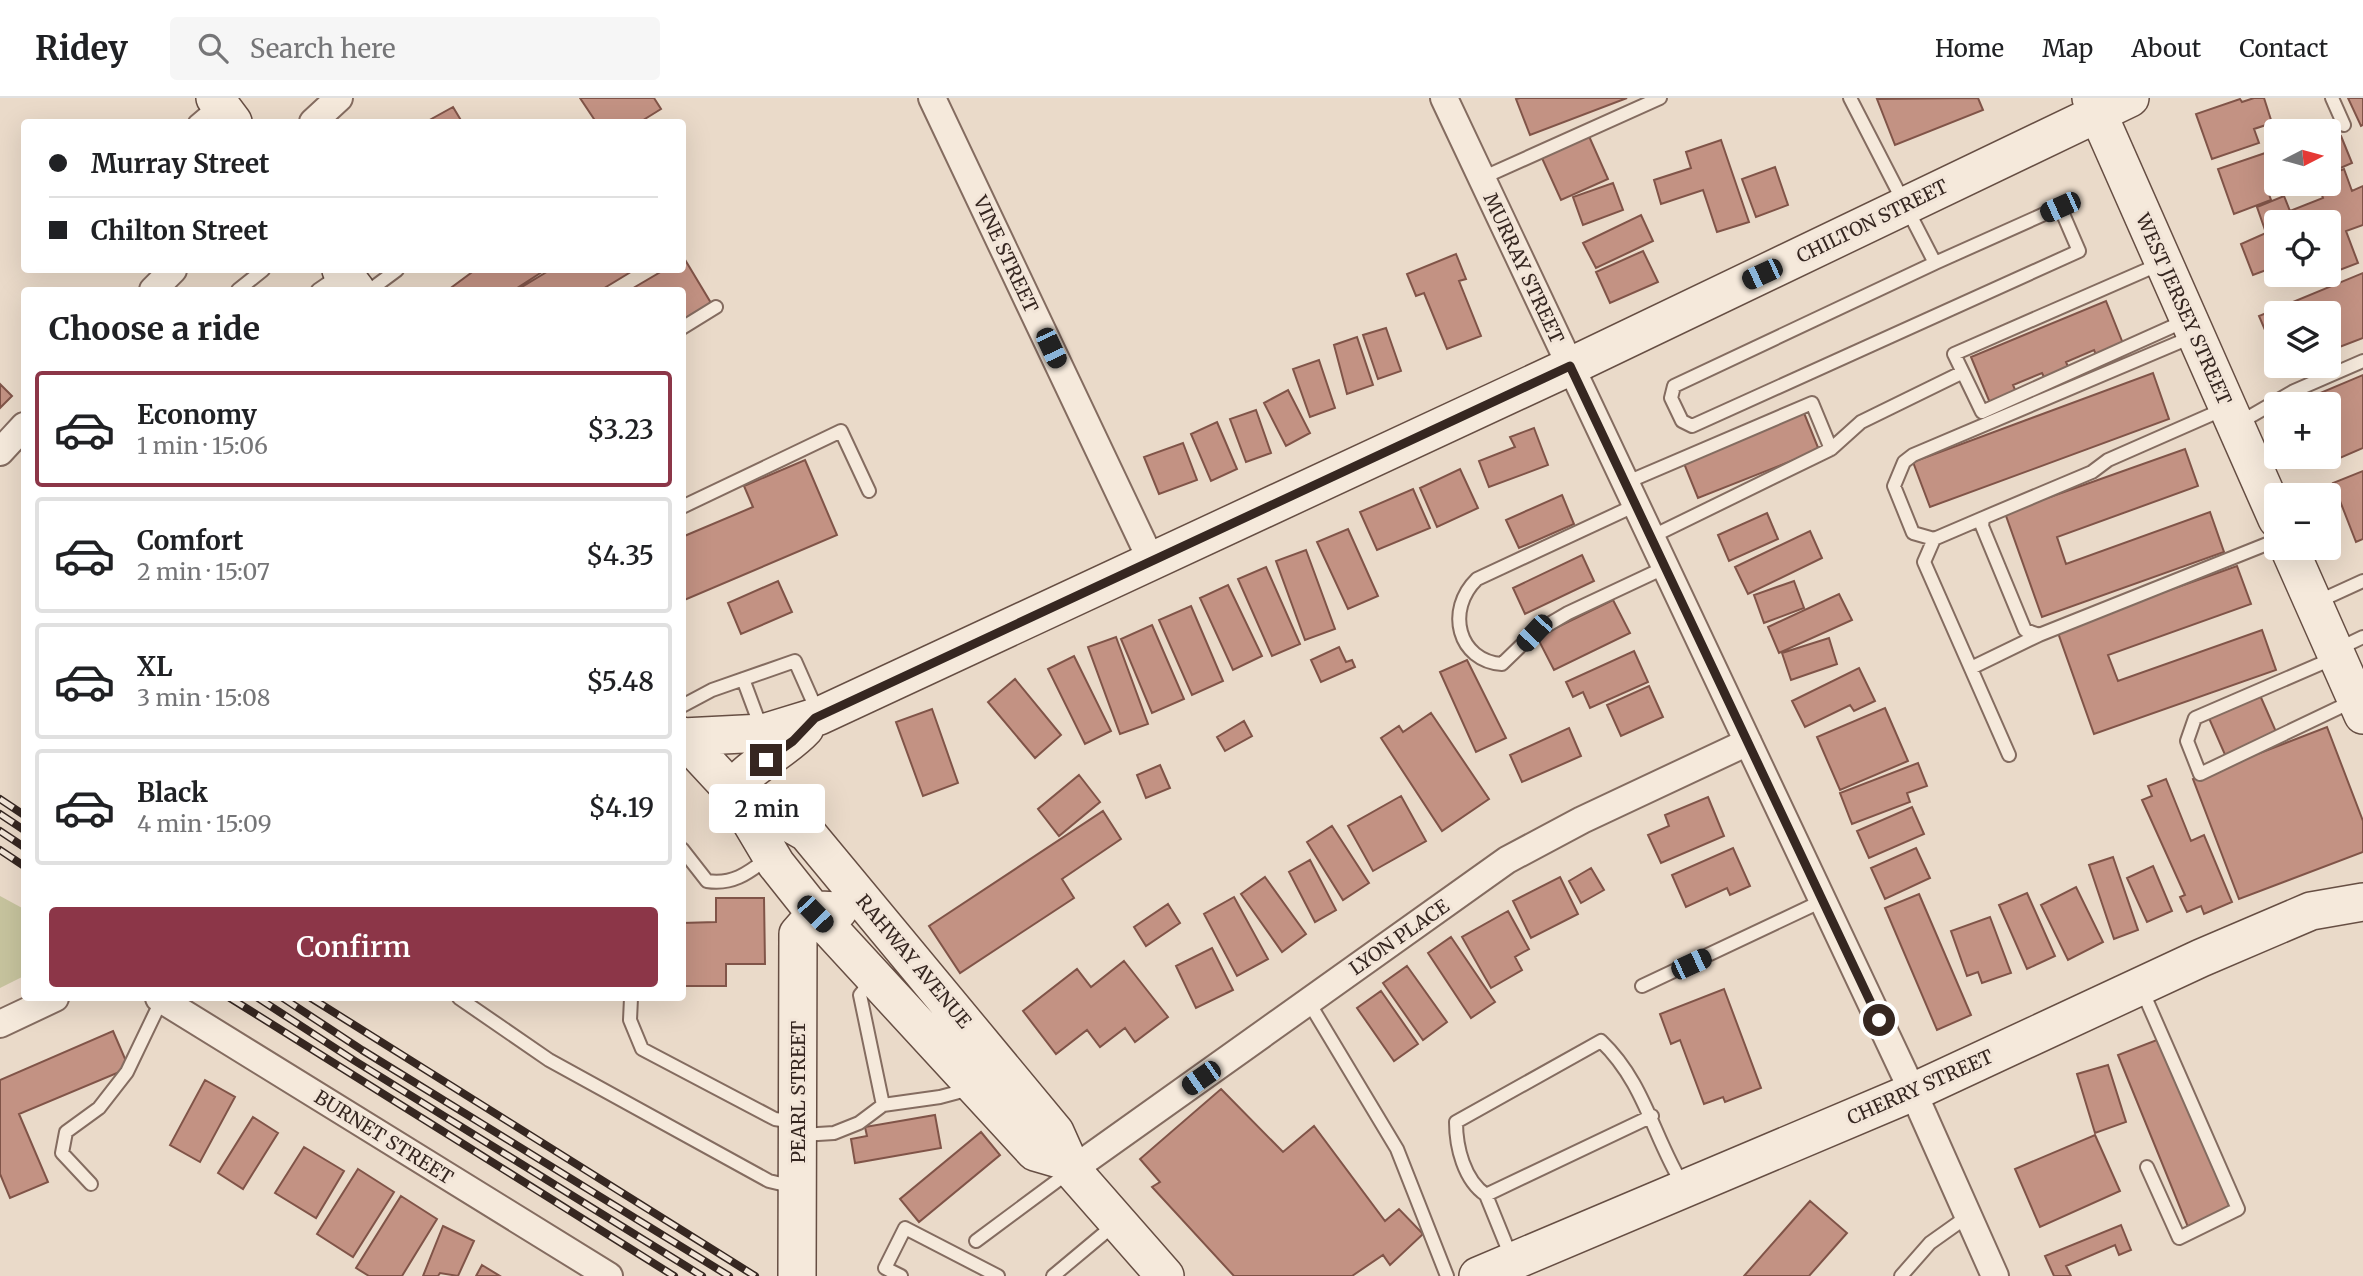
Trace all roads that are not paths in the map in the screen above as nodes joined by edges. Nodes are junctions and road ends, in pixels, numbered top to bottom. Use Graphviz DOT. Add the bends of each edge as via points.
graph roads {
  1 [pos="339,98"];
  2 [pos="932,98"];
  3 [pos="1444,98"];
  4 [pos="1660,98"];
  5 [pos="1850,98"];
  6 [pos="2332,98"];
  7 [pos="2107,103"];
  8 [pos="316,119"];
  9 [pos="2344,125"];
  10 [pos="1482,178"];
  11 [pos="1905,205"];
  12 [pos="1935,262"];
  13 [pos="2164,262"];
  14 [pos="170,273"];
  15 [pos="385,273"];
  16 [pos="345,283"];
  17 [pos="156,287"];
  18 [pos="716,307"];
  19 [pos="686,326"];
  20 [pos="2192,328"];
  21 [pos="2363,361"];
  22 [pos="1570,366"];
  23 [pos="1961,373"];
  24 [pos="2231,416"];
  25 [pos="21,429"];
  26 [pos="1831,449"];
  27 [pos="0,452"];
  28 [pos="2264,490"];
  29 [pos="869,491"];
  30 [pos="1631,494"];
  31 [pos="686,505"];
  32 [pos="1983,518"];
  33 [pos="1651,537"];
  34 [pos="1934,539"];
  35 [pos="2264,545"];
  36 [pos="2294,560"];
  37 [pos="1152,562"];
  38 [pos="1665,567"];
  39 [pos="2363,581"];
  40 [pos="2314,604"];
  41 [pos="2039,635"];
  42 [pos="2345,648"];
  43 [pos="1971,668"];
  44 [pos="743,680"];
  45 [pos="2360,707"];
  46 [pos="817,717"];
  47 [pos="686,725"];
  48 [pos="686,729"];
  49 [pos="686,733"];
  50 [pos="763,733"];
  51 [pos="1748,742"];
  52 [pos="2009,755"];
  53 [pos="732,790"];
  54 [pos="686,854"];
  55 [pos="771,855"];
  56 [pos="1822,901"];
  57 [pos="2363,902"];
  58 [pos="815,914"];
  59 [pos="875,977"];
  60 [pos="1643,986"];
  61 [pos="2141,986"];
  62 [pos="940,992"];
  63 [pos="49,1001"];
  64 [pos="159,1001"];
  65 [pos="165,1001"];
  66 [pos="463,1001"];
  67 [pos="631,1001"];
  68 [pos="1308,1001"];
  69 [pos="0,1024"];
  70 [pos="977,1087"];
  71 [pos="1913,1092"];
  72 [pos="883,1105"];
  73 [pos="1652,1116"];
  74 [pos="797,1128"];
  75 [pos="1069,1165"];
  76 [pos="2147,1167"];
  77 [pos="90,1184"];
  78 [pos="797,1188"];
  79 [pos="1686,1190"];
  80 [pos="1486,1195"];
  81 [pos="1968,1216"];
  82 [pos="1117,1222"];
  83 [pos="976,1241"];
  84 [pos="1512,1260"];
  85 [pos="609,1276"];
  86 [pos="797,1276"];
  87 [pos="901,1276"];
  88 [pos="998,1276"];
  89 [pos="1052,1276"];
  90 [pos="1165,1276"];
  91 [pos="1447,1276"];
  92 [pos="1478,1276"];
  93 [pos="1901,1276"];
  94 [pos="1995,1276"];
  1 -- 8 [label="street"];
  2 -- 37 [label="street, VINE STREET"];
  3 -- 10 [label="street, MURRAY STREET"];
  4 -- 10 [label="lane"];
  5 -- 11 [label="lane"];
  6 -- 9 [label="lane"];
  7 -- 11 [label="main road, CHILTON STREET"];
  7 -- 13 [label="main road, WEST JERSEY STREET"];
  10 -- 22 [label="street, MURRAY STREET"];
  11 -- 12 [label="lane"];
  11 -- 22 [label="main road, CHILTON STREET"];
  12 -- 12 [label="lane" via="2060,207 2079,251 1692,426 1682,421 1671,398 1674,386"];
  13 -- 20 [label="main road, WEST JERSEY STREET"];
  13 -- 23 [label="lane" via="1954,354"];
  14 -- 17 [label="street"];
  15 -- 16 [label="lane"];
  18 -- 19 [label="lane"];
  20 -- 23 [label="lane" via="1982,412"];
  20 -- 24 [label="main road, WEST JERSEY STREET"];
  20 -- 34 [label="lane" via="1904,462 1894,486 1913,533"];
  21 -- 24 [label="lane"];
  22 -- 30 [label="street, MURRAY STREET"];
  22 -- 37 [label="main road, CHILTON STREET"];
  23 -- 26 [label="lane" via="1861,422"];
  24 -- 28 [label="main road, WEST JERSEY STREET"];
  24 -- 32 [label="lane" via="2108,460 2092,472"];
  25 -- 27 [label="street"];
  26 -- 30 [label="lane" via="1812,403"];
  26 -- 33 [label="lane"];
  29 -- 31 [label="lane" via="841,432"];
  30 -- 33 [label="street, MURRAY STREET"];
  30 -- 38 [label="lane" via="1477,579 1465,590 1457,610 1459,629 1489,663 1502,664 1534,633"];
  32 -- 34 [label="lane"];
  32 -- 41 [label="lane" via="1982,526 2025,630"];
  33 -- 38 [label="street, MURRAY STREET"];
  34 -- 43 [label="lane" via="1924,562"];
  35 -- 41 [label="lane"];
  36 -- 40 [label="main road"];
  37 -- 46 [label="main road, CHILTON STREET"];
  38 -- 51 [label="street, MURRAY STREET"];
  39 -- 40 [label="lane"];
  40 -- 42 [label="main road"];
  41 -- 43 [label="lane"];
  42 -- 45 [label="main road"];
  42 -- 45 [label="lane" via="2195,718 2187,741 2200,774"];
  43 -- 52 [label="lane"];
  44 -- 46 [label="lane" via="795,661"];
  44 -- 47 [label="lane" via="712,690"];
  44 -- 50 [label="lane"];
  46 -- 50 [label="main road, CHILTON STREET"];
  46 -- 53 [label="main road, CHILTON STREET" via="793,741 743,775"];
  48 -- 50 [label="main road, CHILTON STREET"];
  49 -- 53 [label="main road, RAHWAY AVENUE"];
  51 -- 56 [label="street, MURRAY STREET"];
  51 -- 68 [label="street, LYON PLACE" via="1507,860"];
  53 -- 55 [label="main road, RAHWAY AVENUE"];
  53 -- 62 [label="main road, RAHWAY AVENUE" via="807,834"];
  54 -- 55 [label="lane" via="707,881 723,884 744,876"];
  55 -- 58 [label="main road, RAHWAY AVENUE"];
  56 -- 60 [label="lane"];
  56 -- 71 [label="street, MURRAY STREET"];
  57 -- 61 [label="main road, CHERRY STREET" via="2311,911"];
  58 -- 59 [label="main road, RAHWAY AVENUE"];
  58 -- 62 [label="main road" via="831,909 845,914"];
  58 -- 74 [label="main road, PEARL STREET" via="798,934"];
  59 -- 70 [label="main road, RAHWAY AVENUE"];
  59 -- 72 [label="lane" via="860,995"];
  61 -- 71 [label="main road, CHERRY STREET"];
  61 -- 76 [label="lane" via="2238,1209 2179,1238"];
  62 -- 75 [label="main road, RAHWAY AVENUE" via="1055,1132"];
  63 -- 69 [label="street"];
  64 -- 77 [label="lane" via="127,1072 99,1108 66,1132 62,1153"];
  65 -- 85 [label="street, BURNET STREET"];
  66 -- 78 [label="lane" via="549,1060 769,1181"];
  67 -- 74 [label="lane" via="630,1020 642,1049"];
  68 -- 75 [label="street, LYON PLACE"];
  68 -- 91 [label="lane" via="1397,1149"];
  70 -- 72 [label="lane"];
  70 -- 75 [label="main road, RAHWAY AVENUE" via="1035,1152"];
  71 -- 79 [label="main road, CHERRY STREET"];
  71 -- 81 [label="street, MURRAY STREET"];
  72 -- 74 [label="lane" via="859,1123 834,1133"];
  73 -- 79 [label="lane" via="1669,1163"];
  73 -- 80 [label="lane"];
  73 -- 80 [label="lane" via="1621,1060 1601,1041 1455,1122 1455,1143 1474,1187"];
  74 -- 78 [label="main road, PEARL STREET"];
  75 -- 82 [label="main road, RAHWAY AVENUE"];
  75 -- 83 [label="lane"];
  78 -- 86 [label="main road, PEARL STREET"];
  79 -- 84 [label="main road, CHERRY STREET"];
  80 -- 84 [label="lane"];
  81 -- 93 [label="lane" via="1930,1243"];
  81 -- 94 [label="street, MURRAY STREET"];
  82 -- 89 [label="lane"];
  82 -- 90 [label="main road, RAHWAY AVENUE"];
  84 -- 92 [label="main road, CHERRY STREET"];
  87 -- 88 [label="lane" via="885,1268 905,1228"];
}
